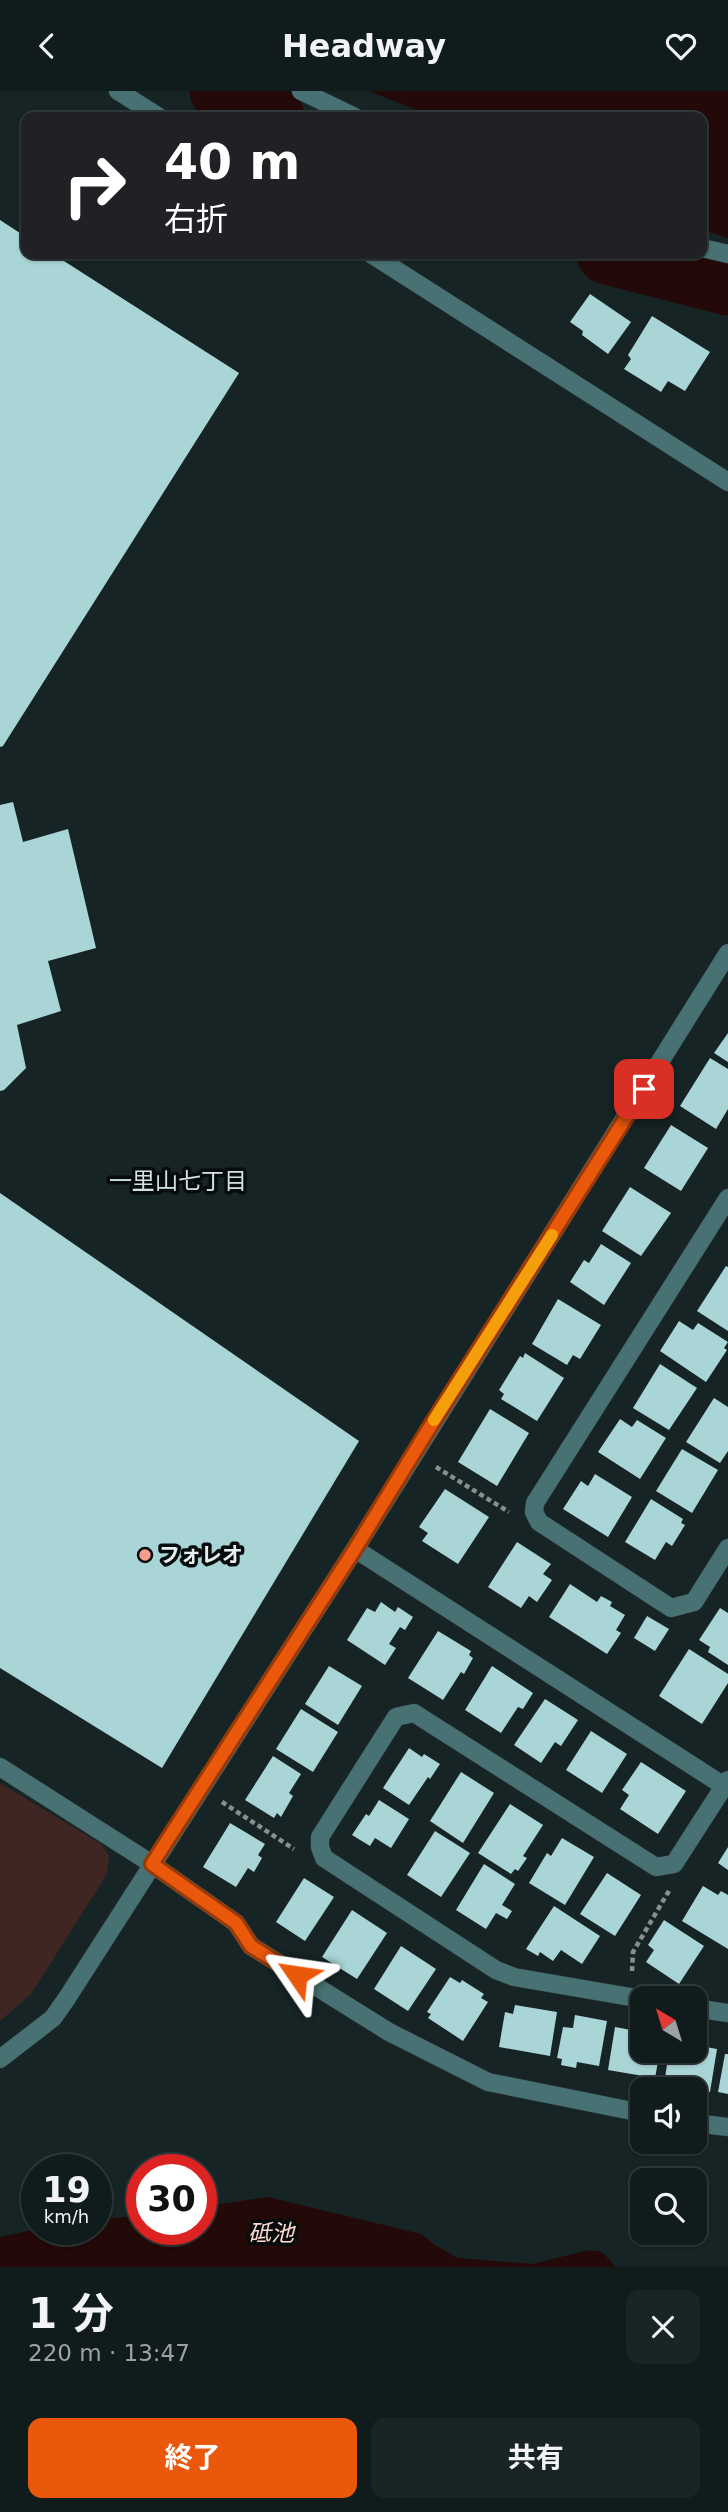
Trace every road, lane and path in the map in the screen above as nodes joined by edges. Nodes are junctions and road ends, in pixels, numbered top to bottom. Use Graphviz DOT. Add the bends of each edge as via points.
graph roads {
  1 [pos="118,91"];
  2 [pos="301,91"];
  3 [pos="151,112"];
  4 [pos="345,112"];
  5 [pos="707,249"];
  6 [pos="728,254"];
  7 [pos="379,259"];
  8 [pos="728,482"];
  9 [pos="728,953"];
  10 [pos="728,1198"];
  11 [pos="414,1453"];
  12 [pos="534,1512"];
  13 [pos="728,1548"];
  14 [pos="355,1549"];
  15 [pos="0,1767"];
  16 [pos="726,1783"];
  17 [pos="201,1789"];
  18 [pos="320,1847"];
  19 [pos="152,1864"];
  20 [pos="674,1864"];
  21 [pos="635,1986"];
  22 [pos="630,1997"];
  23 [pos="707,2010"];
  24 [pos="728,2013"];
  25 [pos="0,2059"];
  26 [pos="630,2111"];
  27 [pos="707,2124"];
  28 [pos="728,2127"];
  1 -- 3 [label="street"];
  2 -- 4 [label="street"];
  5 -- 6 [label="street"];
  7 -- 8 [label="street"];
  9 -- 11 [label="street"];
  10 -- 12 [label="street" via="535,1503"];
  11 -- 12 [label="path" via="515,1515"];
  11 -- 14 [label="street"];
  12 -- 13 [label="street" via="539,1522 671,1608 694,1602"];
  14 -- 16 [label="street"];
  14 -- 17 [label="street"];
  15 -- 19 [label="street"];
  16 -- 20 [label="street"];
  17 -- 18 [label="path" via="297,1850"];
  17 -- 19 [label="street"];
  18 -- 20 [label="street" via="320,1837 396,1717 414,1713 656,1867"];
  18 -- 22 [label="street" via="324,1858 496,1971"];
  19 -- 25 [label="street" via="53,2018"];
  19 -- 26 [label="street" via="236,1923 251,1946 389,2032 488,2082"];
  20 -- 21 [label="path" via="670,1890 633,1952"];
  23 -- 24 [label="street"];
  27 -- 28 [label="street"];
}
